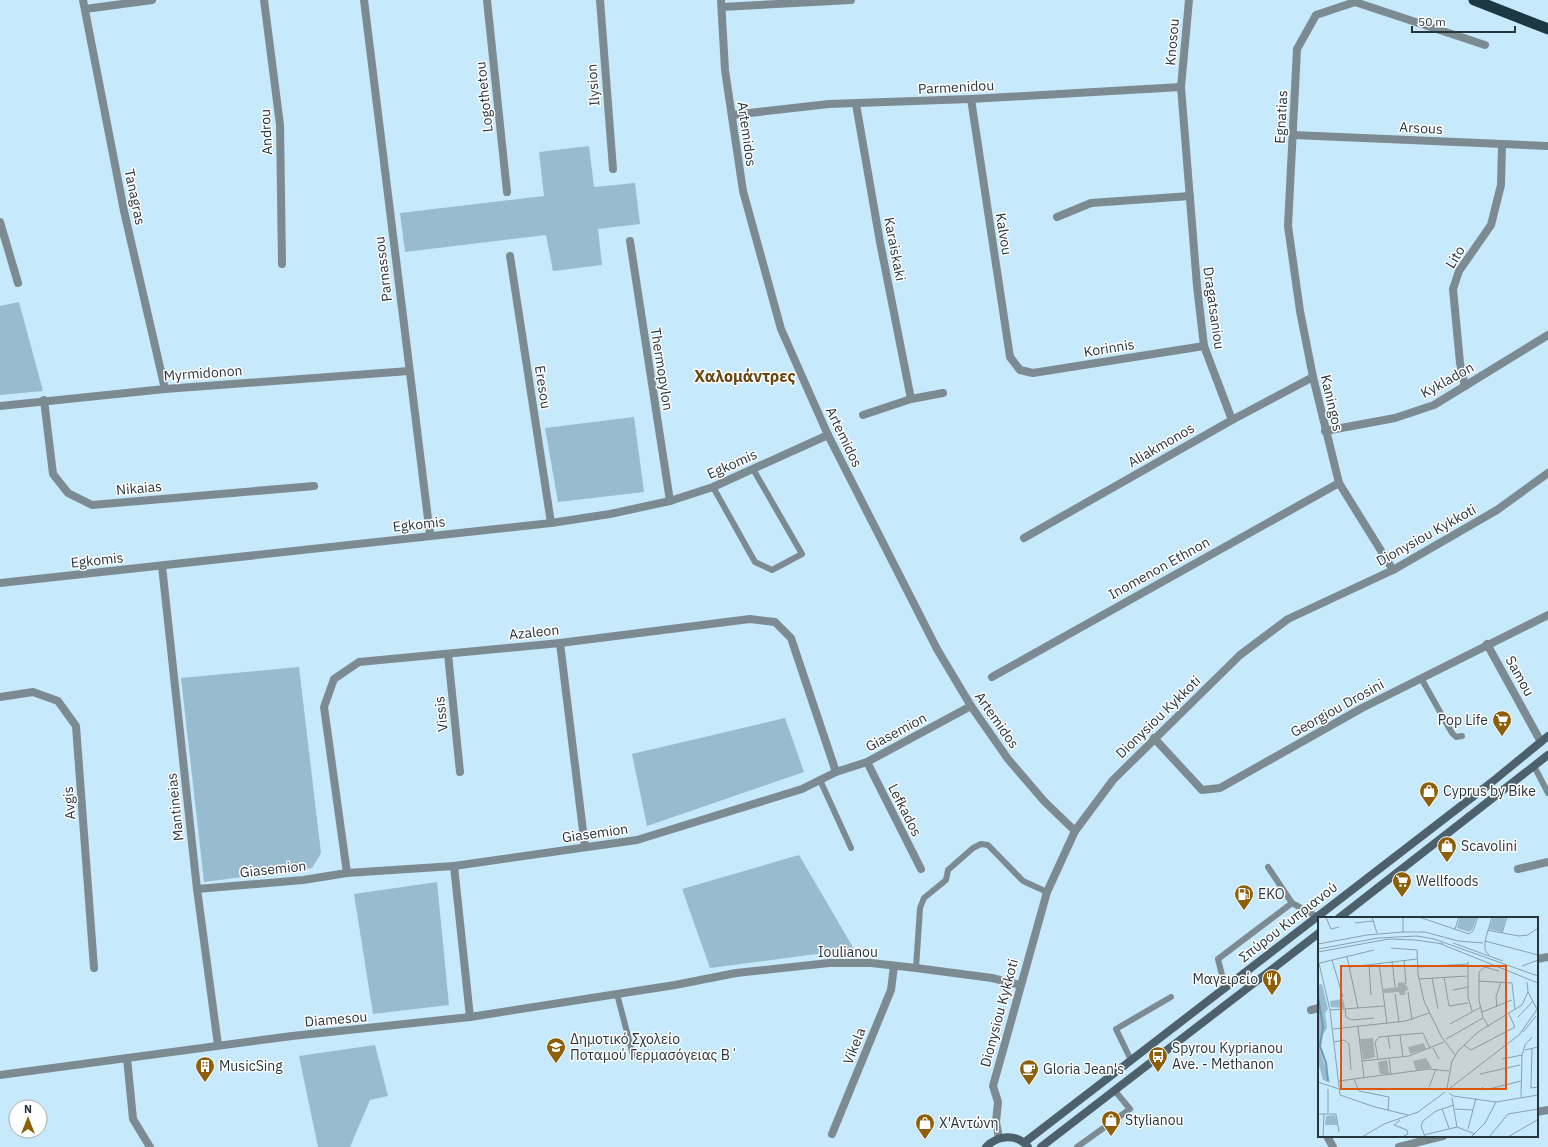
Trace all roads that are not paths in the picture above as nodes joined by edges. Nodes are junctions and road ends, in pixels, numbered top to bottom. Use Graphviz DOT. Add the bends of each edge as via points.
graph roads {
  1 [pos="83,0"];
  2 [pos="152,0"];
  3 [pos="264,0"];
  4 [pos="364,0"];
  5 [pos="487,0"];
  6 [pos="600,0"];
  7 [pos="851,0"];
  8 [pos="1189,0"];
  9 [pos="1474,0"];
  10 [pos="721,4"];
  11 [pos="85,9"];
  12 [pos="1548,29"];
  13 [pos="1485,45"];
  14 [pos="1181,87"];
  15 [pos="971,99"];
  16 [pos="856,104"];
  17 [pos="732,115"];
  18 [pos="1293,135"];
  19 [pos="1502,145"];
  20 [pos="1548,146"];
  21 [pos="613,169"];
  22 [pos="507,192"];
  23 [pos="1190,196"];
  24 [pos="1058,217"];
  25 [pos="0,222"];
  26 [pos="1288,226"];
  27 [pos="630,241"];
  28 [pos="510,256"];
  29 [pos="282,264"];
  30 [pos="18,283"];
  31 [pos="1548,335"];
  32 [pos="1204,346"];
  33 [pos="1020,370"];
  34 [pos="409,371"];
  35 [pos="1312,377"];
  36 [pos="1465,386"];
  37 [pos="165,389"];
  38 [pos="943,393"];
  39 [pos="911,399"];
  40 [pos="44,400"];
  41 [pos="0,406"];
  42 [pos="863,415"];
  43 [pos="1232,420"];
  44 [pos="1325,431"];
  45 [pos="828,434"];
  46 [pos="752,469"];
  47 [pos="1548,473"];
  48 [pos="1339,483"];
  49 [pos="314,486"];
  50 [pos="713,487"];
  51 [pos="670,501"];
  52 [pos="551,523"];
  53 [pos="430,535"];
  54 [pos="1024,538"];
  55 [pos="162,566"];
  56 [pos="1394,570"];
  57 [pos="0,583"];
  58 [pos="1548,615"];
  59 [pos="560,642"];
  60 [pos="1487,644"];
  61 [pos="448,654"];
  62 [pos="992,677"];
  63 [pos="1422,678"];
  64 [pos="0,697"];
  65 [pos="971,706"];
  66 [pos="1462,736"];
  67 [pos="1154,738"];
  68 [pos="1545,739"];
  69 [pos="1548,756"];
  70 [pos="867,762"];
  71 [pos="1534,766"];
  72 [pos="460,772"];
  73 [pos="836,772"];
  74 [pos="820,780"];
  75 [pos="1548,793"];
  76 [pos="1075,832"];
  77 [pos="586,847"];
  78 [pos="851,848"];
  79 [pos="1548,862"];
  80 [pos="454,866"];
  81 [pos="1268,867"];
  82 [pos="920,869"];
  83 [pos="1518,869"];
  84 [pos="347,873"];
  85 [pos="197,890"];
  86 [pos="1046,892"];
  87 [pos="1292,903"];
  88 [pos="1316,916"];
  89 [pos="1339,917"];
  90 [pos="1318,934"];
  91 [pos="1548,957"];
  92 [pos="1538,959"];
  93 [pos="894,966"];
  94 [pos="94,968"];
  95 [pos="916,968"];
  96 [pos="675,985"];
  97 [pos="1020,985"];
  98 [pos="1226,987"];
  99 [pos="617,994"];
  100 [pos="1171,997"];
  101 [pos="470,1017"];
  102 [pos="218,1045"];
  103 [pos="633,1055"];
  104 [pos="126,1058"];
  105 [pos="1131,1060"];
  106 [pos="0,1075"];
  107 [pos="1115,1091"];
  108 [pos="1548,1110"];
  109 [pos="1538,1112"];
  110 [pos="832,1134"];
  111 [pos="1328,1137"];
  112 [pos="1439,1137"];
  113 [pos="999,1138"];
  114 [pos="1027,1145"];
  115 [pos="150,1147"];
  116 [pos="986,1147"];
  117 [pos="1041,1147"];
  118 [pos="1077,1147"];
  119 [pos="1333,1147"];
  120 [pos="1399,1147"];
  1 -- 11 [label="street, Tanagras"];
  2 -- 11 [label="street"];
  3 -- 29 [label="street, Androu" via="280,126"];
  4 -- 34 [label="street, Parnassou"];
  5 -- 22 [label="street, Logothetou"];
  6 -- 21 [label="street, Ilysion"];
  7 -- 10 [label="street"];
  8 -- 14 [label="street, Knosou"];
  9 -- 12 [label="highway"];
  10 -- 17 [label="street, Artemidos" via="724,70"];
  11 -- 37 [label="street, Tanagras" via="124,211"];
  13 -- 18 [label="street, Egnatias" via="1355,2 1316,15 1297,48"];
  14 -- 15 [label="street, Parmenidou"];
  14 -- 23 [label="street, Dragatsaniou"];
  15 -- 16 [label="street, Parmenidou"];
  15 -- 33 [label="street, Kalvou" via="1010,357"];
  16 -- 17 [label="street, Parmenidou" via="829,104"];
  16 -- 39 [label="street, Karaiskaki"];
  17 -- 45 [label="street, Artemidos" via="742,190 780,329"];
  18 -- 19 [label="street, Arsous"];
  18 -- 26 [label="street, Egnatias"];
  19 -- 20 [label="street, Arsous"];
  19 -- 36 [label="street, Lito" via="1501,185 1491,225 1459,271 1453,289 1460,364"];
  23 -- 24 [label="street" via="1091,203"];
  23 -- 32 [label="street, Dragatsaniou" via="1196,286"];
  25 -- 30 [label="street"];
  26 -- 35 [label="street, Kaningos"];
  27 -- 51 [label="street, Thermopylon"];
  28 -- 52 [label="street, Eresou"];
  31 -- 36 [label="street, Kykladon"];
  32 -- 33 [label="street, Korinnis" via="1033,373"];
  32 -- 43 [label="street, Dragatsaniou"];
  34 -- 37 [label="street, Myrmidonon"];
  34 -- 53 [label="street, Parnassou"];
  35 -- 43 [label="street, Aliakmonos"];
  35 -- 44 [label="street, Kaningos"];
  36 -- 44 [label="street, Kykladon" via="1434,405 1395,418"];
  37 -- 40 [label="street, Myrmidonon"];
  38 -- 39 [label="street"];
  39 -- 42 [label="street"];
  40 -- 41 [label="street, Myrmidonon"];
  40 -- 49 [label="street, Nikaias" via="53,474 68,493 92,505"];
  43 -- 54 [label="street, Aliakmonos"];
  44 -- 48 [label="street, Kaningos"];
  45 -- 46 [label="street, Egkomis"];
  45 -- 65 [label="street, Artemidos" via="937,649"];
  46 -- 50 [label="street, Egkomis"];
  46 -- 50 [label="lane" via="802,554 772,570 755,562"];
  47 -- 56 [label="street, Dionysiou Kykkoti" via="1497,510"];
  48 -- 56 [label="street, Kaningos"];
  48 -- 62 [label="street, Inomenon Ethnon"];
  50 -- 51 [label="street, Egkomis"];
  51 -- 52 [label="street, Egkomis"];
  52 -- 53 [label="street, Egkomis"];
  53 -- 55 [label="street, Egkomis"];
  55 -- 57 [label="street, Egkomis"];
  55 -- 85 [label="street, Mantineias"];
  56 -- 67 [label="street, Dionysiou Kykkoti" via="1288,619 1240,655"];
  58 -- 60 [label="street, Georgiou Drosini"];
  59 -- 61 [label="street, Azaleon"];
  59 -- 73 [label="street, Azaleon" via="750,619 775,622 791,638"];
  59 -- 77 [label="street"];
  60 -- 63 [label="street, Georgiou Drosini"];
  60 -- 68 [label="street, Samou"];
  61 -- 72 [label="street, Vissis"];
  61 -- 84 [label="street, Azaleon" via="359,662 334,679 324,707"];
  63 -- 66 [label="lane" via="1452,733 1456,737"];
  63 -- 67 [label="street, Georgiou Drosini" via="1362,708 1220,788 1202,790"];
  64 -- 94 [label="street, Avgis" via="33,692 58,701 76,726"];
  65 -- 70 [label="street, Giasemion"];
  65 -- 76 [label="street, Artemidos" via="1008,759"];
  67 -- 76 [label="street, Dionysiou Kykkoti" via="1113,780"];
  68 -- 88 [label="main road, Σπύρου Κυπριανού"];
  69 -- 71 [label="main road, Σπύρου Κυπριανού"];
  70 -- 73 [label="street, Giasemion"];
  70 -- 82 [label="street, Lefkados"];
  71 -- 75 [label="lane"];
  71 -- 89 [label="main road, Σπύρου Κυπριανού"];
  73 -- 74 [label="street, Giasemion"];
  74 -- 77 [label="street, Giasemion" via="802,789 637,840"];
  74 -- 78 [label="lane"];
  76 -- 86 [label="street, Dionysiou Kykkoti"];
  77 -- 80 [label="street, Giasemion"];
  79 -- 83 [label="street"];
  80 -- 84 [label="street, Giasemion"];
  80 -- 101 [label="street"];
  81 -- 87 [label="lane"];
  84 -- 85 [label="street, Giasemion" via="303,880"];
  85 -- 102 [label="street, Mantineias"];
  86 -- 95 [label="lane" via="1023,881 988,845 981,844 973,848 948,870 946,880 924,898 920,908"];
  86 -- 97 [label="street, Dionysiou Kykkoti"];
  87 -- 88 [label="lane"];
  87 -- 98 [label="lane" via="1218,959"];
  88 -- 98 [label="main road, Σπύρου Κυπριανού"];
  90 -- 107 [label="main road, Σπύρου Κυπριανού"];
  91 -- 92 [label="street"];
  93 -- 95 [label="street, Ioulianou"];
  93 -- 96 [label="street, Ioulianou" via="829,963 736,973"];
  93 -- 110 [label="street, Vikela" via="891,990"];
  95 -- 97 [label="street, Ioulianou" via="992,978"];
  96 -- 99 [label="street, Diamesou"];
  97 -- 113 [label="street, Dionysiou Kykkoti" via="993,1086 998,1102 996,1122"];
  98 -- 105 [label="main road, Σπύρου Κυπριανού"];
  99 -- 101 [label="street, Diamesou"];
  99 -- 103 [label="lane"];
  100 -- 105 [label="lane" via="1116,1029"];
  101 -- 102 [label="street, Diamesou"];
  102 -- 104 [label="street, Diamesou"];
  104 -- 106 [label="street, Diamesou"];
  104 -- 115 [label="street" via="133,1119"];
  105 -- 114 [label="main road, Σπύρου Κυπριανού"];
  107 -- 117 [label="main road, Σπύρου Κυπριανού"];
  107 -- 118 [label="lane" via="1130,1109"];
  108 -- 109 [label="street"];
  111 -- 119 [label="street"];
  112 -- 120 [label="street"];
  113 -- 114 [label="main road" via="1017,1138"];
  113 -- 116 [label="main road"];
}
